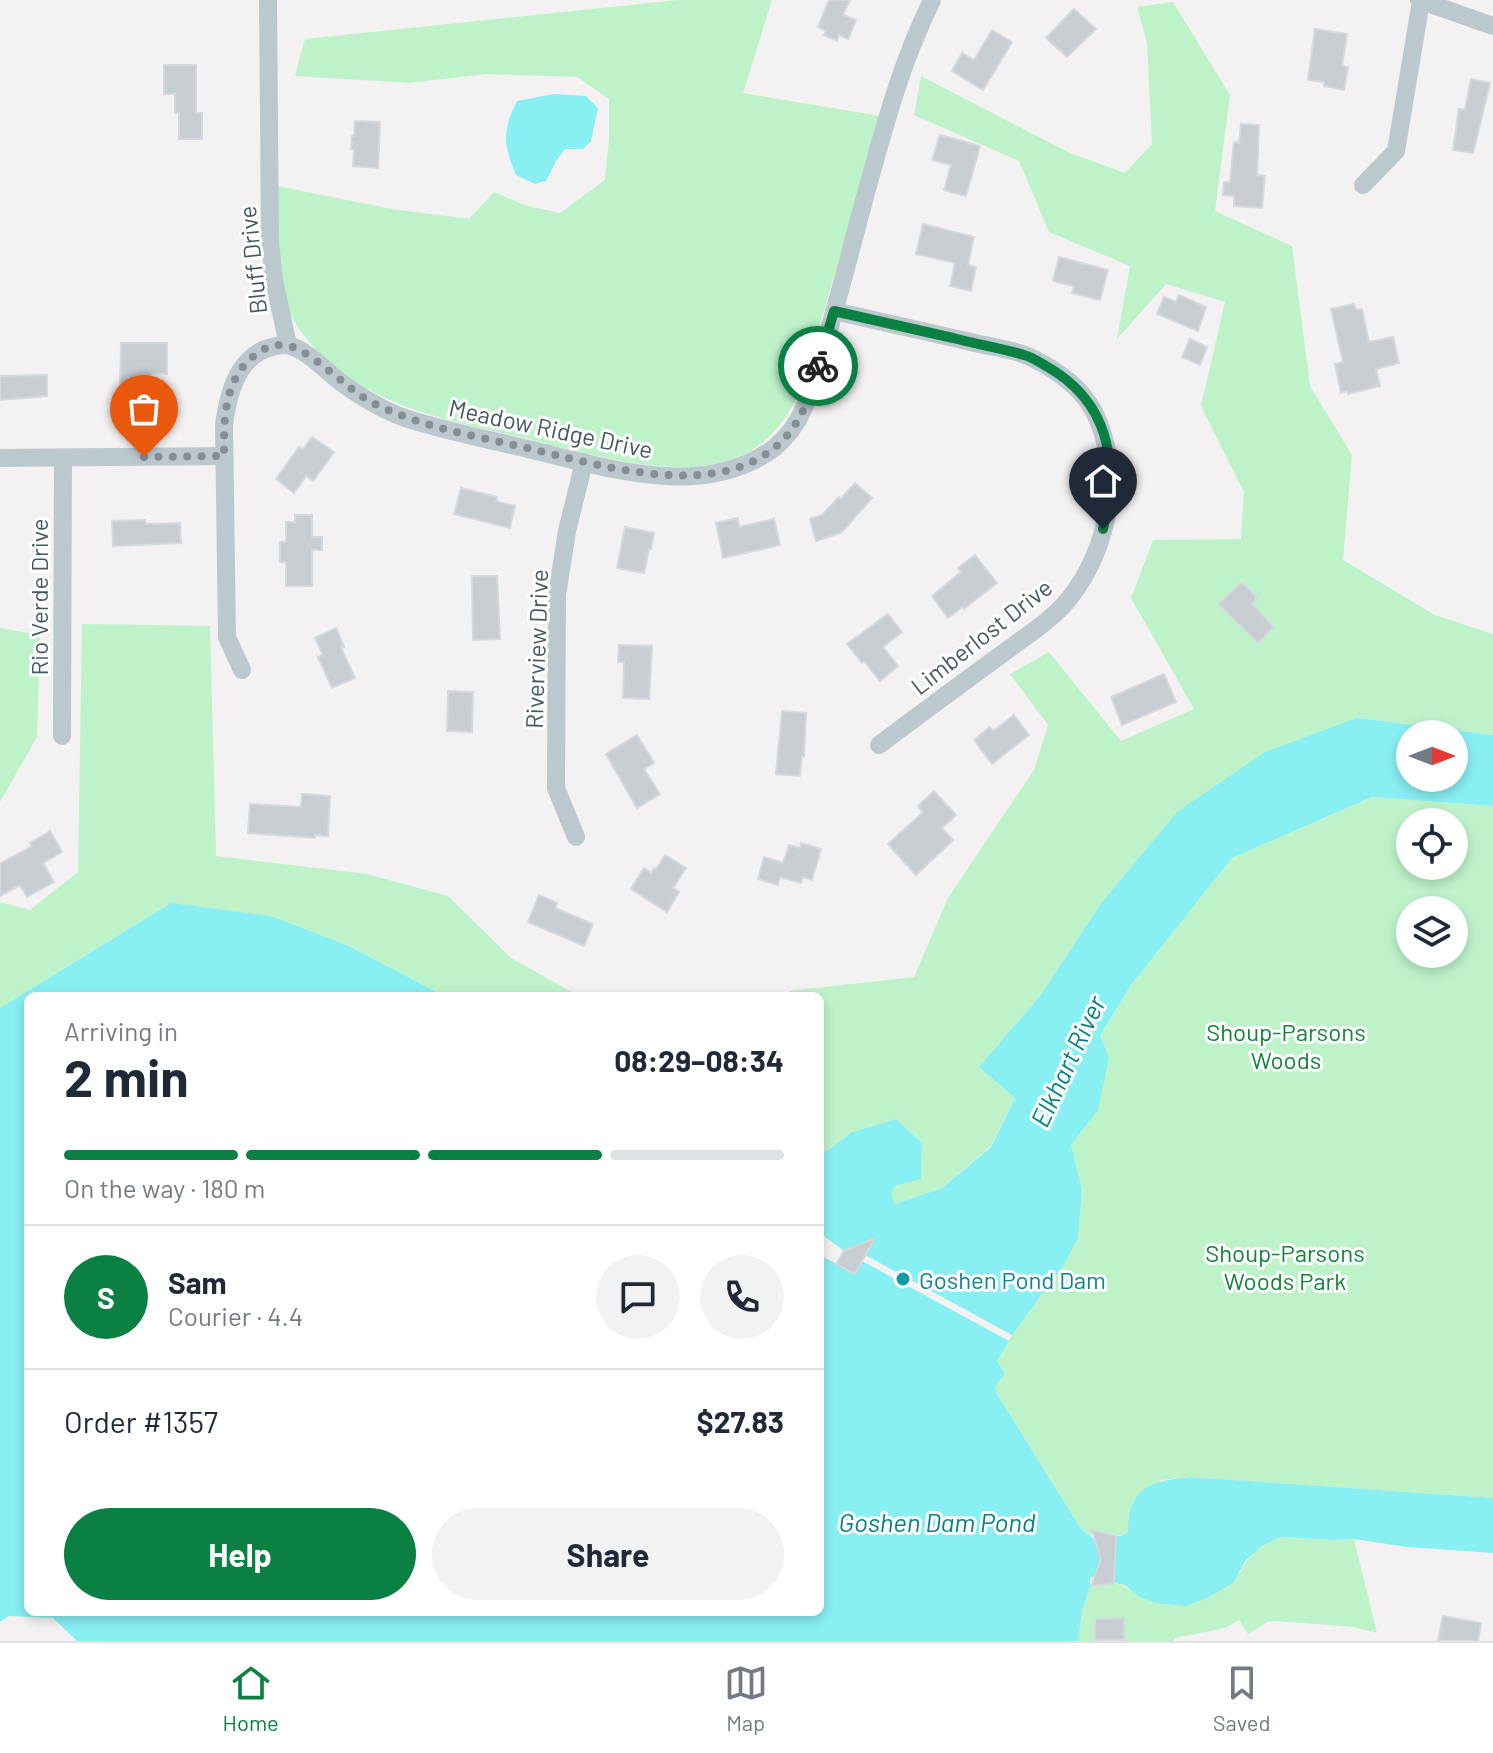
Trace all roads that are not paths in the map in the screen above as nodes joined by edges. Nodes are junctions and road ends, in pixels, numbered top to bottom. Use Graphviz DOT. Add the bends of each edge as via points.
graph roads {
  1 [pos="268,0"];
  2 [pos="932,0"];
  3 [pos="1420,0"];
  4 [pos="1493,26"];
  5 [pos="1363,185"];
  6 [pos="834,311"];
  7 [pos="288,345"];
  8 [pos="224,456"];
  9 [pos="0,458"];
  10 [pos="63,458"];
  11 [pos="584,462"];
  12 [pos="242,670"];
  13 [pos="62,736"];
  14 [pos="879,745"];
  15 [pos="576,837"];
  1 -- 7 [label="street, Bluff Drive" via="270,243"];
  2 -- 6 [label="street, Meadow Ridge Drive" via="896,90"];
  3 -- 4 [label="street"];
  3 -- 5 [label="street" via="1396,151"];
  6 -- 11 [label="street, Meadow Ridge Drive" via="802,412 776,447 751,463 690,476 655,476"];
  6 -- 14 [label="street, Limberlost Drive" via="1027,355 1057,372 1092,405 1111,473 1099,546 1067,602"];
  7 -- 8 [label="street, Bluff Drive" via="256,354 232,382"];
  7 -- 11 [label="street, Meadow Ridge Drive" via="368,401 402,416"];
  8 -- 10 [label="street"];
  8 -- 12 [label="street, Bluff Drive" via="227,637"];
  9 -- 10 [label="street"];
  10 -- 13 [label="street, Rio Verde Drive"];
  11 -- 15 [label="street, Riverview Drive" via="557,595 556,788"];
}
